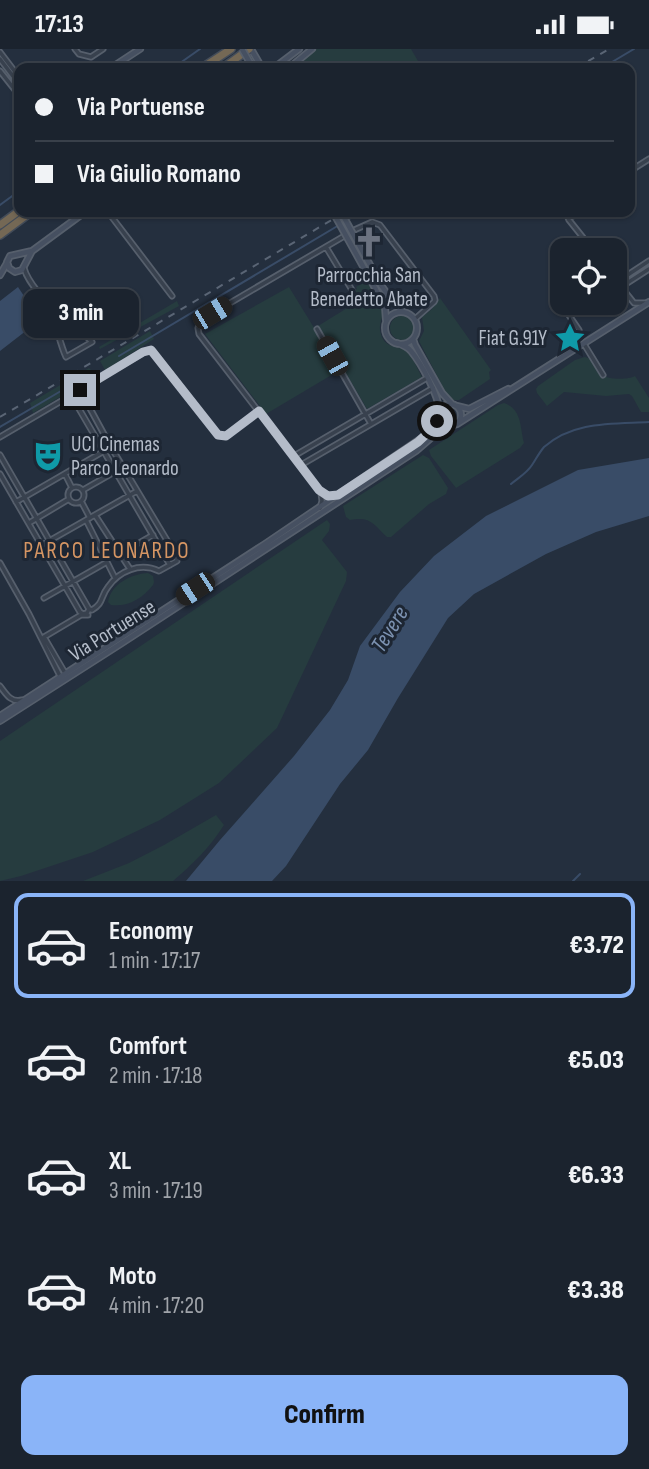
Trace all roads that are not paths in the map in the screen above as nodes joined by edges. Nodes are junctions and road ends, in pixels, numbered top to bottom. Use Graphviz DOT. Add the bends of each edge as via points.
graph roads {
  1 [pos="75,49"];
  2 [pos="103,49"];
  3 [pos="139,49"];
  4 [pos="233,49"];
  5 [pos="250,49"];
  6 [pos="299,49"];
  7 [pos="312,49"];
  8 [pos="0,52"];
  9 [pos="0,59"];
  10 [pos="118,63"];
  11 [pos="210,63"];
  12 [pos="216,63"];
  13 [pos="230,63"];
  14 [pos="281,63"];
  15 [pos="294,63"];
  16 [pos="14,70"];
  17 [pos="0,71"];
  18 [pos="14,77"];
  19 [pos="14,89"];
  20 [pos="24,217"];
  21 [pos="78,217"];
  22 [pos="112,217"];
  23 [pos="336,217"];
  24 [pos="344,217"];
  25 [pos="569,217"];
  26 [pos="575,217"];
  27 [pos="575,227"];
  28 [pos="0,235"];
  29 [pos="584,238"];
  30 [pos="326,247"];
  31 [pos="32,251"];
  32 [pos="20,254"];
  33 [pos="649,261"];
  34 [pos="7,262"];
  35 [pos="25,264"];
  36 [pos="649,269"];
  37 [pos="15,272"];
  38 [pos="627,274"];
  39 [pos="0,275"];
  40 [pos="28,278"];
  41 [pos="627,283"];
  42 [pos="352,291"];
  43 [pos="627,295"];
  44 [pos="172,296"];
  45 [pos="631,301"];
  46 [pos="649,302"];
  47 [pos="404,312"];
  48 [pos="568,315"];
  49 [pos="629,315"];
  50 [pos="415,319"];
  51 [pos="385,325"];
  52 [pos="317,329"];
  53 [pos="579,330"];
  54 [pos="57,332"];
  55 [pos="68,335"];
  56 [pos="414,337"];
  57 [pos="397,343"];
  58 [pos="584,343"];
  59 [pos="60,345"];
  60 [pos="603,375"];
  61 [pos="427,378"];
  62 [pos="522,383"];
  63 [pos="433,389"];
  64 [pos="80,390"];
  65 [pos="71,395"];
  66 [pos="454,405"];
  67 [pos="259,411"];
  68 [pos="439,414"];
  69 [pos="366,415"];
  70 [pos="371,424"];
  71 [pos="457,424"];
  72 [pos="450,426"];
  73 [pos="0,437"];
  74 [pos="322,440"];
  75 [pos="111,447"];
  76 [pos="327,450"];
  77 [pos="105,451"];
  78 [pos="0,455"];
  79 [pos="294,456"];
  80 [pos="301,465"];
  81 [pos="123,467"];
  82 [pos="116,471"];
  83 [pos="0,474"];
  84 [pos="64,474"];
  85 [pos="72,488"];
  86 [pos="83,490"];
  87 [pos="137,491"];
  88 [pos="321,492"];
  89 [pos="130,495"];
  90 [pos="338,495"];
  91 [pos="24,498"];
  92 [pos="69,499"];
  93 [pos="81,501"];
  94 [pos="16,502"];
  95 [pos="319,508"];
  96 [pos="90,518"];
  97 [pos="36,519"];
  98 [pos="29,523"];
  99 [pos="153,535"];
  100 [pos="50,541"];
  101 [pos="42,545"];
  102 [pos="120,554"];
  103 [pos="107,562"];
  104 [pos="0,563"];
  105 [pos="170,565"];
  106 [pos="130,570"];
  107 [pos="115,579"];
  108 [pos="73,581"];
  109 [pos="65,586"];
  110 [pos="44,598"];
  111 [pos="89,609"];
  112 [pos="88,615"];
  113 [pos="62,675"];
  114 [pos="0,686"];
  115 [pos="24,699"];
  116 [pos="0,716"];
  117 [pos="0,721"];
  1 -- 2 [label="street" via="91,57"];
  3 -- 10 [label="street"];
  4 -- 11 [label="highway"];
  4 -- 12 [label="highway"];
  5 -- 13 [label="highway"];
  6 -- 14 [label="street"];
  7 -- 15 [label="street"];
  8 -- 16 [label="street"];
  9 -- 18 [label="street"];
  17 -- 19 [label="street"];
  20 -- 28 [label="highway"];
  21 -- 31 [label="street"];
  22 -- 44 [label="street"];
  23 -- 51 [label="street, bridge" via="385,307"];
  24 -- 47 [label="street, bridge" via="381,285"];
  25 -- 27 [label="street"];
  26 -- 27 [label="street"];
  27 -- 29 [label="street"];
  30 -- 42 [label="street"];
  30 -- 50 [label="street" via="359,227 372,222 380,225 435,298"];
  30 -- 67 [label="street" via="198,324 200,334"];
  31 -- 32 [label="street"];
  31 -- 35 [label="street"];
  32 -- 34 [label="street" via="10,255"];
  32 -- 35 [label="street"];
  33 -- 38 [label="street"];
  34 -- 37 [label="street"];
  34 -- 39 [label="street"];
  35 -- 37 [label="street"];
  35 -- 40 [label="street"];
  36 -- 41 [label="street"];
  37 -- 39 [label="street"];
  37 -- 40 [label="street"];
  40 -- 54 [label="street" via="51,312"];
  43 -- 45 [label="street"];
  45 -- 46 [label="street"];
  45 -- 49 [label="street"];
  46 -- 49 [label="street"];
  47 -- 50 [label="street"];
  47 -- 51 [label="street" via="394,313"];
  48 -- 53 [label="street"];
  49 -- 58 [label="street"];
  50 -- 56 [label="street"];
  51 -- 57 [label="street" via="387,335"];
  52 -- 69 [label="street"];
  54 -- 55 [label="street"];
  54 -- 59 [label="street"];
  55 -- 59 [label="street"];
  55 -- 59 [label="street" via="81,331 92,342 65,357"];
  56 -- 57 [label="street"];
  56 -- 66 [label="street" via="442,393"];
  57 -- 61 [label="street" via="411,351"];
  58 -- 60 [label="street"];
  58 -- 62 [label="street"];
  61 -- 63 [label="street"];
  61 -- 69 [label="street"];
  62 -- 66 [label="street" via="469,409"];
  62 -- 71 [label="street"];
  63 -- 68 [label="street"];
  63 -- 70 [label="street"];
  64 -- 65 [label="street"];
  64 -- 67 [label="street" via="149,350 218,436 226,436"];
  64 -- 75 [label="street"];
  65 -- 73 [label="street"];
  65 -- 77 [label="street"];
  66 -- 68 [label="street" via="442,408"];
  66 -- 71 [label="street" via="462,415"];
  67 -- 79 [label="street"];
  68 -- 72 [label="street" via="443,424"];
  68 -- 90 [label="street, Via Portuense" via="433,428 418,442"];
  69 -- 70 [label="street"];
  69 -- 74 [label="street"];
  70 -- 76 [label="street"];
  71 -- 72 [label="street"];
  72 -- 117 [label="street, Via Portuense"];
  74 -- 76 [label="street"];
  74 -- 79 [label="street"];
  75 -- 77 [label="street"];
  75 -- 81 [label="street"];
  76 -- 80 [label="street"];
  77 -- 82 [label="street"];
  77 -- 84 [label="street"];
  78 -- 91 [label="street"];
  79 -- 80 [label="street"];
  80 -- 88 [label="street"];
  81 -- 82 [label="street"];
  81 -- 87 [label="street"];
  82 -- 86 [label="street"];
  82 -- 89 [label="street"];
  83 -- 94 [label="street"];
  84 -- 85 [label="street"];
  84 -- 91 [label="street"];
  85 -- 86 [label="street"];
  85 -- 92 [label="street"];
  86 -- 93 [label="street"];
  87 -- 89 [label="street"];
  87 -- 105 [label="street" via="177,557"];
  88 -- 90 [label="street"];
  88 -- 95 [label="street"];
  89 -- 96 [label="street"];
  89 -- 99 [label="street"];
  90 -- 95 [label="street, Via Portuense"];
  91 -- 94 [label="street"];
  91 -- 97 [label="street"];
  92 -- 93 [label="street"];
  92 -- 97 [label="street"];
  93 -- 96 [label="street"];
  94 -- 98 [label="street"];
  95 -- 113 [label="street, Via Portuense"];
  96 -- 100 [label="street"];
  96 -- 102 [label="street"];
  96 -- 103 [label="street"];
  97 -- 98 [label="street"];
  97 -- 100 [label="street"];
  98 -- 101 [label="street"];
  99 -- 102 [label="street"];
  99 -- 105 [label="street"];
  100 -- 101 [label="street"];
  100 -- 108 [label="street"];
  101 -- 109 [label="street"];
  102 -- 106 [label="street"];
  103 -- 107 [label="street"];
  103 -- 108 [label="street"];
  104 -- 113 [label="street"];
  105 -- 106 [label="street" via="159,571 144,566"];
  106 -- 107 [label="street"];
  107 -- 111 [label="street" via="101,603"];
  108 -- 109 [label="street"];
  108 -- 111 [label="street"];
  109 -- 110 [label="street"];
  109 -- 111 [label="street" via="80,612"];
  112 -- 113 [label="street" via="44,638"];
  113 -- 115 [label="street, Via Portuense"];
  114 -- 115 [label="street" via="13,701"];
  115 -- 116 [label="street, Via Portuense"];
}
